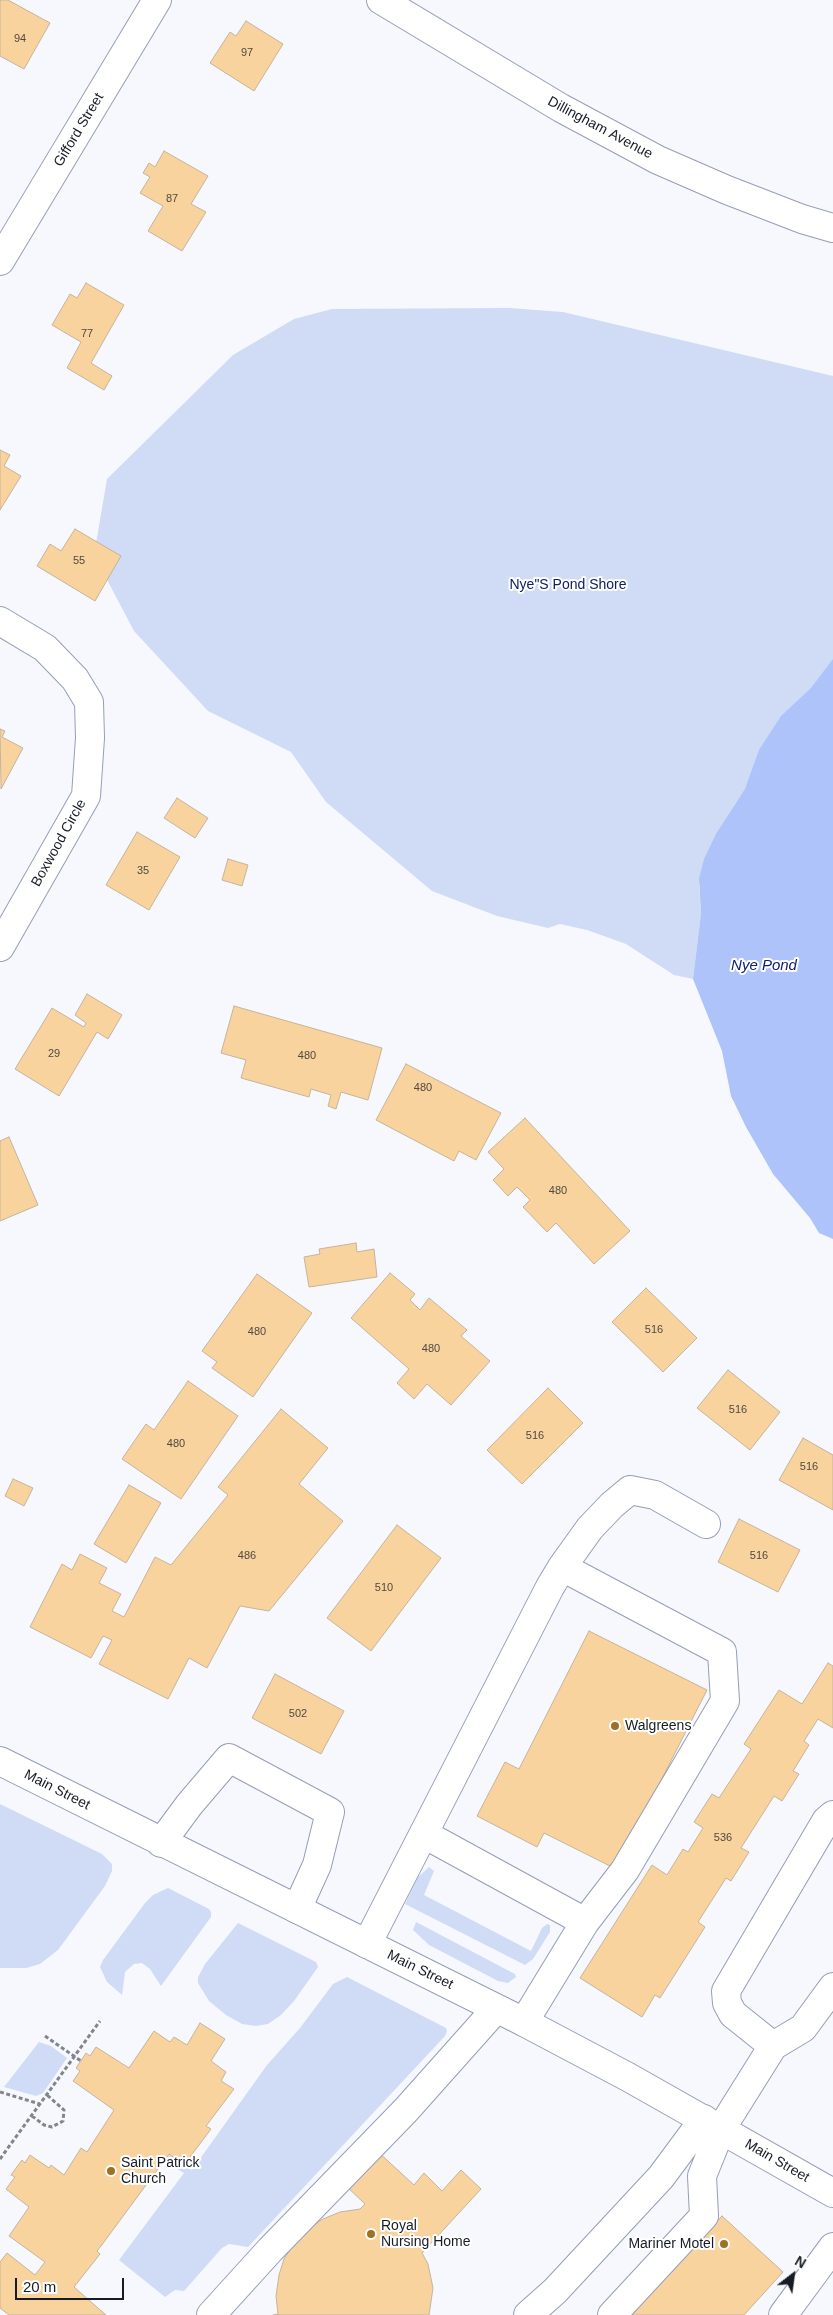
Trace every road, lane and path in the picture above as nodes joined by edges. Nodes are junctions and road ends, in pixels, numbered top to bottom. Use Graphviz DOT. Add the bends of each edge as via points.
graph roads {
  1 [pos="157,0"];
  2 [pos="381,0"];
  3 [pos="833,228"];
  4 [pos="0,261"];
  5 [pos="0,621"];
  6 [pos="0,948"];
  7 [pos="706,1524"];
  8 [pos="562,1567"];
  9 [pos="0,1761"];
  10 [pos="833,1815"];
  11 [pos="424,1834"];
  12 [pos="161,1843"];
  13 [pos="297,1909"];
  14 [pos="585,1922"];
  15 [pos="367,1944"];
  16 [pos="833,1987"];
  17 [pos="496,2009"];
  18 [pos="100,2021"];
  19 [pos="524,2022"];
  20 [pos="45,2036"];
  21 [pos="772,2046"];
  22 [pos="74,2057"];
  23 [pos="81,2061"];
  24 [pos="0,2092"];
  25 [pos="46,2095"];
  26 [pos="40,2104"];
  27 [pos="32,2116"];
  28 [pos="713,2124"];
  29 [pos="0,2159"];
  30 [pos="833,2193"];
  31 [pos="833,2246"];
  32 [pos="211,2315"];
  33 [pos="528,2315"];
  34 [pos="612,2315"];
  35 [pos="783,2315"];
  1 -- 4 [label="main road, Gifford Street"];
  2 -- 3 [label="main road, Dillingham Avenue" via="552,104 658,160 727,190"];
  5 -- 6 [label="main road, Boxwood Circle" via="45,648 75,680 89,702 90,738 86,796"];
  7 -- 8 [label="main road" via="655,1495 630,1490 590,1528"];
  8 -- 11 [label="main road"];
  8 -- 14 [label="main road" via="722,1652 725,1701 625,1870"];
  9 -- 12 [label="main road, Main Street"];
  10 -- 21 [label="main road" via="826,1821 726,1991 727,2003 733,2014"];
  11 -- 14 [label="main road"];
  11 -- 15 [label="main road"];
  12 -- 13 [label="main road, Main Street"];
  12 -- 13 [label="main road" via="229,1758 330,1812 316,1865"];
  13 -- 15 [label="main road, Main Street"];
  14 -- 19 [label="main road"];
  15 -- 17 [label="main road, Main Street"];
  16 -- 21 [label="main road" via="803,2028"];
  17 -- 19 [label="main road, Main Street"];
  17 -- 32 [label="main road" via="406,2110"];
  18 -- 22 [label="path"];
  19 -- 28 [label="main road, Main Street"];
  20 -- 22 [label="path"];
  21 -- 28 [label="main road"];
  22 -- 23 [label="path"];
  22 -- 25 [label="path"];
  24 -- 26 [label="path"];
  25 -- 26 [label="path"];
  25 -- 27 [label="path" via="64,2110 63,2122 52,2127"];
  26 -- 27 [label="path"];
  27 -- 29 [label="path"];
  28 -- 30 [label="main road, Main Street"];
  28 -- 33 [label="main road" via="555,2291"];
  28 -- 34 [label="main road" via="702,2176 704,2216"];
  31 -- 35 [label="main road"];
}
